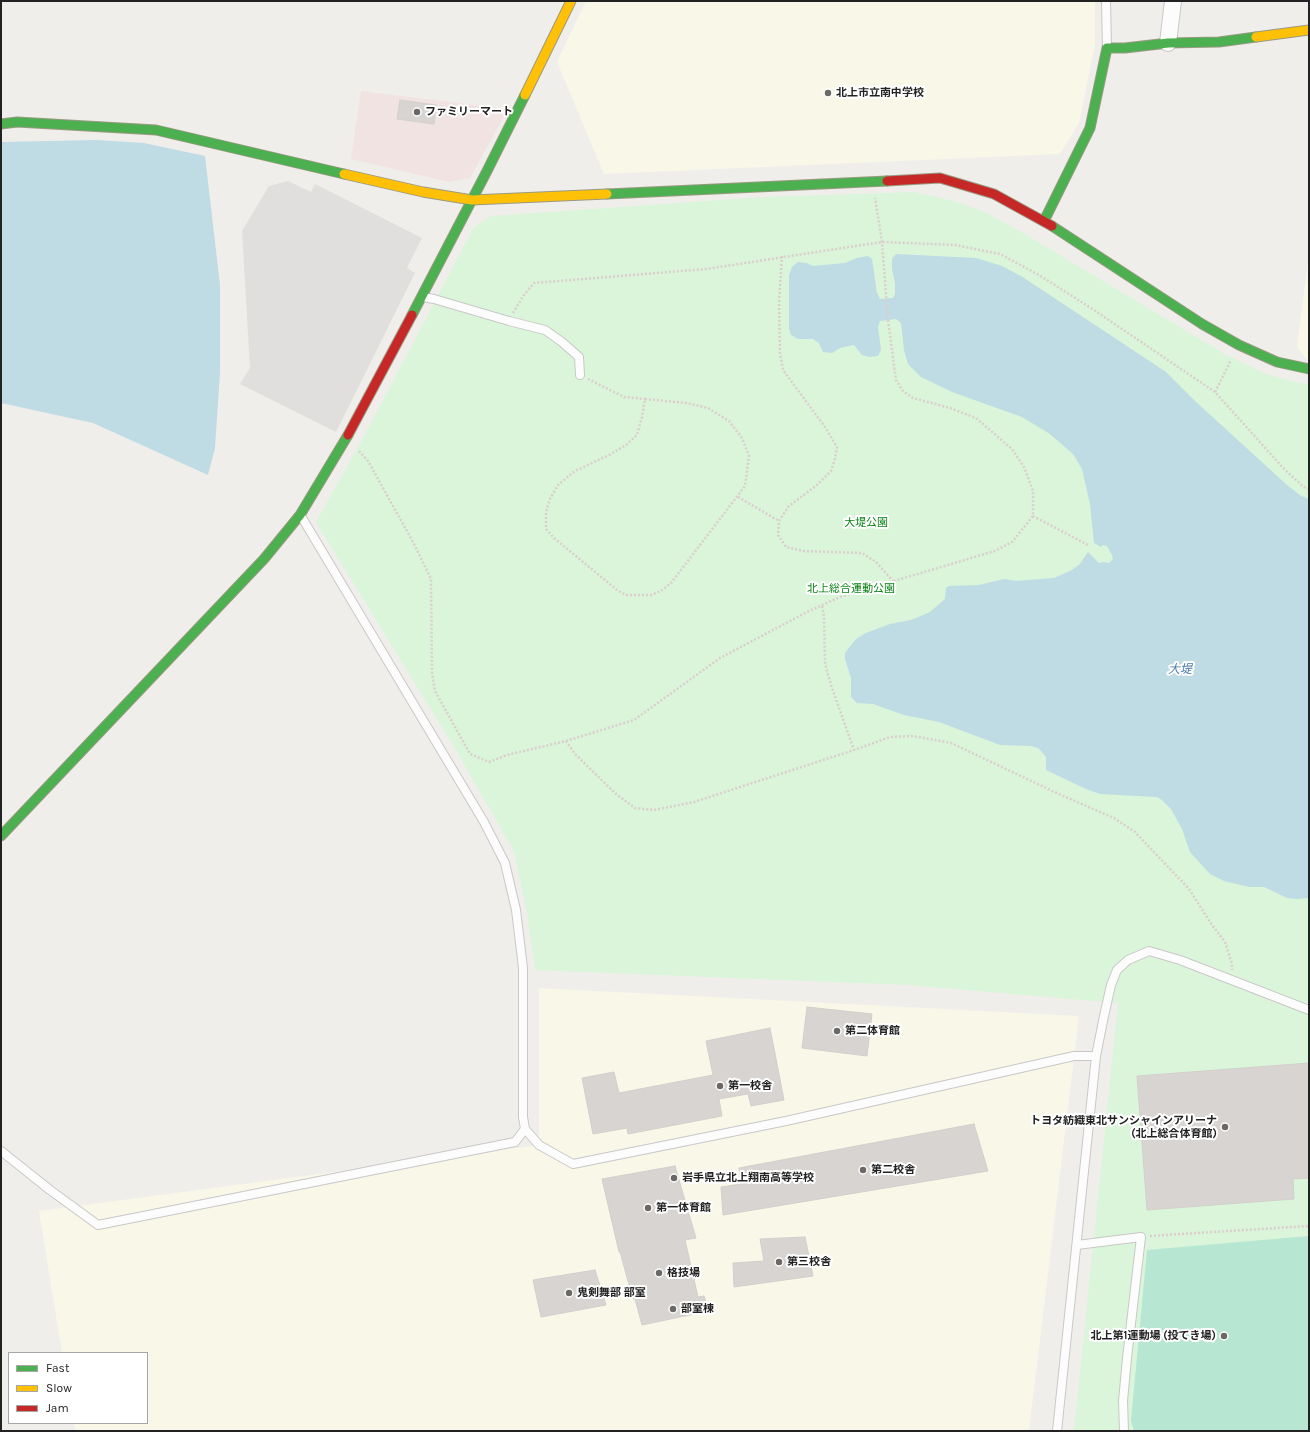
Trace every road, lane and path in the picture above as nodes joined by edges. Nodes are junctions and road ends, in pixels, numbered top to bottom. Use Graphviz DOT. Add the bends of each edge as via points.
graph roads {
  1 [pos="571,1"];
  2 [pos="1106,1"];
  3 [pos="1173,1"];
  4 [pos="1309,30"];
  5 [pos="1168,43"];
  6 [pos="1107,48"];
  7 [pos="1,124"];
  8 [pos="872,180"];
  9 [pos="472,200"];
  10 [pos="1044,221"];
  11 [pos="882,242"];
  12 [pos="782,256"];
  13 [pos="420,297"];
  14 [pos="509,321"];
  15 [pos="1239,345"];
  16 [pos="1309,369"];
  17 [pos="580,375"];
  18 [pos="1215,392"];
  19 [pos="645,399"];
  20 [pos="347,438"];
  21 [pos="1309,489"];
  22 [pos="738,497"];
  23 [pos="300,515"];
  24 [pos="1033,516"];
  25 [pos="779,520"];
  26 [pos="1088,545"];
  27 [pos="893,581"];
  28 [pos="822,606"];
  29 [pos="566,741"];
  30 [pos="854,750"];
  31 [pos="1,836"];
  32 [pos="1232,980"];
  33 [pos="1309,1010"];
  34 [pos="1096,1056"];
  35 [pos="525,1129"];
  36 [pos="1,1151"];
  37 [pos="1309,1226"];
  38 [pos="1141,1237"];
  39 [pos="1077,1245"];
  40 [pos="1057,1431"];
  41 [pos="1124,1431"];
  1 -- 9 [label="street"];
  2 -- 6 [label="lane"];
  3 -- 5 [label="street"];
  4 -- 5 [label="street" via="1219,42"];
  5 -- 6 [label="street"];
  6 -- 10 [label="street" via="1090,128"];
  7 -- 9 [label="street" via="17,122 156,130 423,192"];
  8 -- 9 [label="street"];
  8 -- 10 [label="street" via="940,178 994,194"];
  8 -- 11 [label="path"];
  9 -- 13 [label="street"];
  10 -- 15 [label="street" via="1202,324"];
  11 -- 12 [label="path"];
  11 -- 18 [label="path" via="955,246 1000,254 1091,308"];
  11 -- 24 [label="path" via="896,380 903,391 913,398 976,418 1012,449 1024,467 1033,491"];
  12 -- 14 [label="path" via="706,269 534,283"];
  12 -- 25 [label="path" via="779,302 783,370 837,447 836,459 830,471 817,485 789,506"];
  13 -- 14 [label="lane"];
  13 -- 20 [label="street"];
  14 -- 17 [label="lane" via="545,330 562,342 579,357"];
  15 -- 16 [label="street" via="1277,362"];
  15 -- 18 [label="path"];
  17 -- 19 [label="path" via="624,397"];
  18 -- 21 [label="path" via="1285,470"];
  19 -- 22 [label="path" via="708,408 729,421 742,438 749,456 745,486"];
  19 -- 22 [label="path" via="637,435 609,455 575,471 558,485 546,512 546,529 554,538 617,590 626,595 651,595 671,583"];
  20 -- 23 [label="street"];
  20 -- 29 [label="path" via="368,461 431,579 432,673 435,691 470,754 489,762 507,755"];
  22 -- 25 [label="path"];
  23 -- 31 [label="street" via="264,559"];
  23 -- 35 [label="lane" via="484,822 504,863 516,910 523,968 522,1090"];
  24 -- 26 [label="path"];
  24 -- 27 [label="path" via="1012,542 995,551"];
  25 -- 27 [label="path" via="778,535 786,547 803,551 862,554 876,562"];
  27 -- 28 [label="path" via="840,597"];
  28 -- 29 [label="path" via="720,658 634,720"];
  28 -- 30 [label="path" via="825,664"];
  29 -- 30 [label="path" via="575,754 616,794 635,808 654,810 694,802"];
  30 -- 32 [label="path" via="890,737 913,736 951,743 1114,818 1135,832 1189,889 1225,942 1232,964"];
  32 -- 33 [label="lane"];
  32 -- 34 [label="lane" via="1149,951 1128,960 1118,970 1111,985"];
  34 -- 35 [label="lane" via="1074,1056 786,1121 573,1164 539,1145"];
  34 -- 39 [label="lane"];
  35 -- 36 [label="lane" via="515,1142 98,1225"];
  37 -- 38 [label="path"];
  38 -- 39 [label="lane"];
  38 -- 41 [label="lane" via="1123,1401"];
  39 -- 40 [label="lane"];
}
